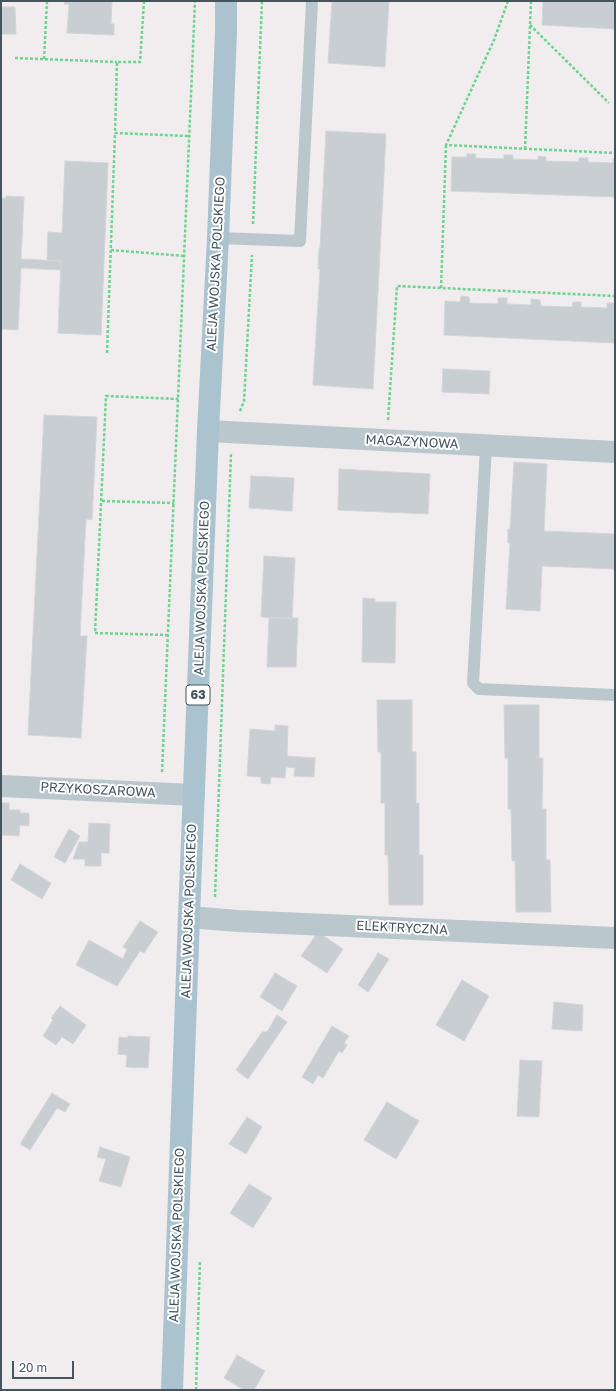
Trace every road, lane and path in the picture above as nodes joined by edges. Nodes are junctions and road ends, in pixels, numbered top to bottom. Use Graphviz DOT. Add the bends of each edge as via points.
graph roads {
  1 [pos="47,1"];
  2 [pos="144,1"];
  3 [pos="194,1"];
  4 [pos="226,1"];
  5 [pos="262,1"];
  6 [pos="312,1"];
  7 [pos="508,1"];
  8 [pos="531,1"];
  9 [pos="530,25"];
  10 [pos="15,58"];
  11 [pos="44,59"];
  12 [pos="117,62"];
  13 [pos="609,103"];
  14 [pos="115,133"];
  15 [pos="189,136"];
  16 [pos="446,145"];
  17 [pos="525,149"];
  18 [pos="615,153"];
  19 [pos="218,238"];
  20 [pos="252,240"];
  21 [pos="111,250"];
  22 [pos="184,256"];
  23 [pos="441,288"];
  24 [pos="615,296"];
  25 [pos="107,353"];
  26 [pos="178,399"];
  27 [pos="208,431"];
  28 [pos="232,432"];
  29 [pos="387,440"];
  30 [pos="486,446"];
  31 [pos="615,452"];
  32 [pos="102,500"];
  33 [pos="174,503"];
  34 [pos="168,635"];
  35 [pos="615,695"];
  36 [pos="1,786"];
  37 [pos="162,793"];
  38 [pos="194,794"];
  39 [pos="215,899"];
  40 [pos="189,917"];
  41 [pos="615,938"];
  42 [pos="200,1256"];
  43 [pos="172,1390"];
  44 [pos="196,1390"];
  1 -- 11 [label="path"];
  2 -- 12 [label="path" via="140,62"];
  3 -- 15 [label="path"];
  4 -- 19 [label="main road, ALEJA WOJSKA POLSKIEGO / 63"];
  5 -- 20 [label="path"];
  6 -- 20 [label="lane" via="300,241"];
  7 -- 16 [label="path" via="494,40"];
  8 -- 9 [label="path"];
  9 -- 13 [label="path"];
  9 -- 17 [label="path"];
  10 -- 11 [label="path"];
  11 -- 12 [label="path"];
  12 -- 14 [label="path"];
  14 -- 15 [label="path"];
  14 -- 21 [label="path"];
  15 -- 22 [label="path"];
  16 -- 17 [label="path"];
  16 -- 23 [label="path"];
  17 -- 18 [label="path"];
  19 -- 20 [label="lane"];
  19 -- 27 [label="main road, ALEJA WOJSKA POLSKIEGO / 63"];
  20 -- 28 [label="path" via="244,401"];
  21 -- 22 [label="path"];
  21 -- 25 [label="path"];
  22 -- 26 [label="path"];
  23 -- 24 [label="path"];
  23 -- 29 [label="path" via="397,286"];
  26 -- 32 [label="path" via="106,396"];
  26 -- 33 [label="path"];
  27 -- 28 [label="street, MAGAZYNOWA"];
  27 -- 38 [label="main road, ALEJA WOJSKA POLSKIEGO / 63"];
  28 -- 29 [label="street, MAGAZYNOWA"];
  28 -- 39 [label="path"];
  29 -- 30 [label="street, MAGAZYNOWA"];
  30 -- 31 [label="street, MAGAZYNOWA"];
  30 -- 35 [label="lane" via="473,683 478,689"];
  32 -- 33 [label="path"];
  32 -- 34 [label="path" via="95,633"];
  33 -- 34 [label="path"];
  34 -- 37 [label="path"];
  36 -- 37 [label="street, PRZYKOSZAROWA"];
  37 -- 38 [label="street, PRZYKOSZAROWA"];
  38 -- 40 [label="main road, ALEJA WOJSKA POLSKIEGO / 63"];
  40 -- 41 [label="street, ELEKTRYCZNA"];
  40 -- 43 [label="main road, ALEJA WOJSKA POLSKIEGO / 63"];
  42 -- 44 [label="path"];
}
